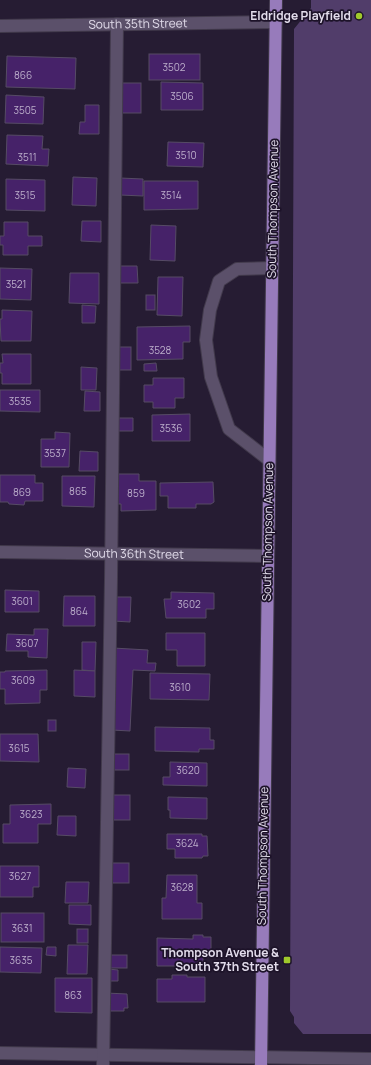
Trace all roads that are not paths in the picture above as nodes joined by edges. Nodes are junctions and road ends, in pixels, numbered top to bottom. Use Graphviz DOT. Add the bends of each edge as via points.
graph roads {
  1 [pos="276,0"];
  2 [pos="276,22"];
  3 [pos="117,24"];
  4 [pos="0,26"];
  5 [pos="272,268"];
  6 [pos="269,460"];
  7 [pos="0,552"];
  8 [pos="111,554"];
  9 [pos="267,556"];
  10 [pos="0,1053"];
  11 [pos="371,1059"];
  12 [pos="103,1060"];
  13 [pos="261,1061"];
  1 -- 2 [label="main road, South Thompson Avenue"];
  2 -- 3 [label="street, South 35th Street"];
  2 -- 5 [label="main road, South Thompson Avenue"];
  3 -- 4 [label="street, South 35th Street"];
  3 -- 8 [label="street"];
  5 -- 6 [label="main road, South Thompson Avenue"];
  5 -- 6 [label="street" via="237,269 219,281 210,310 206,340 211,377 229,429"];
  6 -- 9 [label="main road, South Thompson Avenue"];
  7 -- 8 [label="street, South 36th Street"];
  8 -- 9 [label="street, South 36th Street"];
  8 -- 12 [label="street"];
  9 -- 13 [label="main road, South Thompson Avenue"];
  10 -- 12 [label="street"];
  11 -- 13 [label="street"];
  12 -- 13 [label="street"];
}
